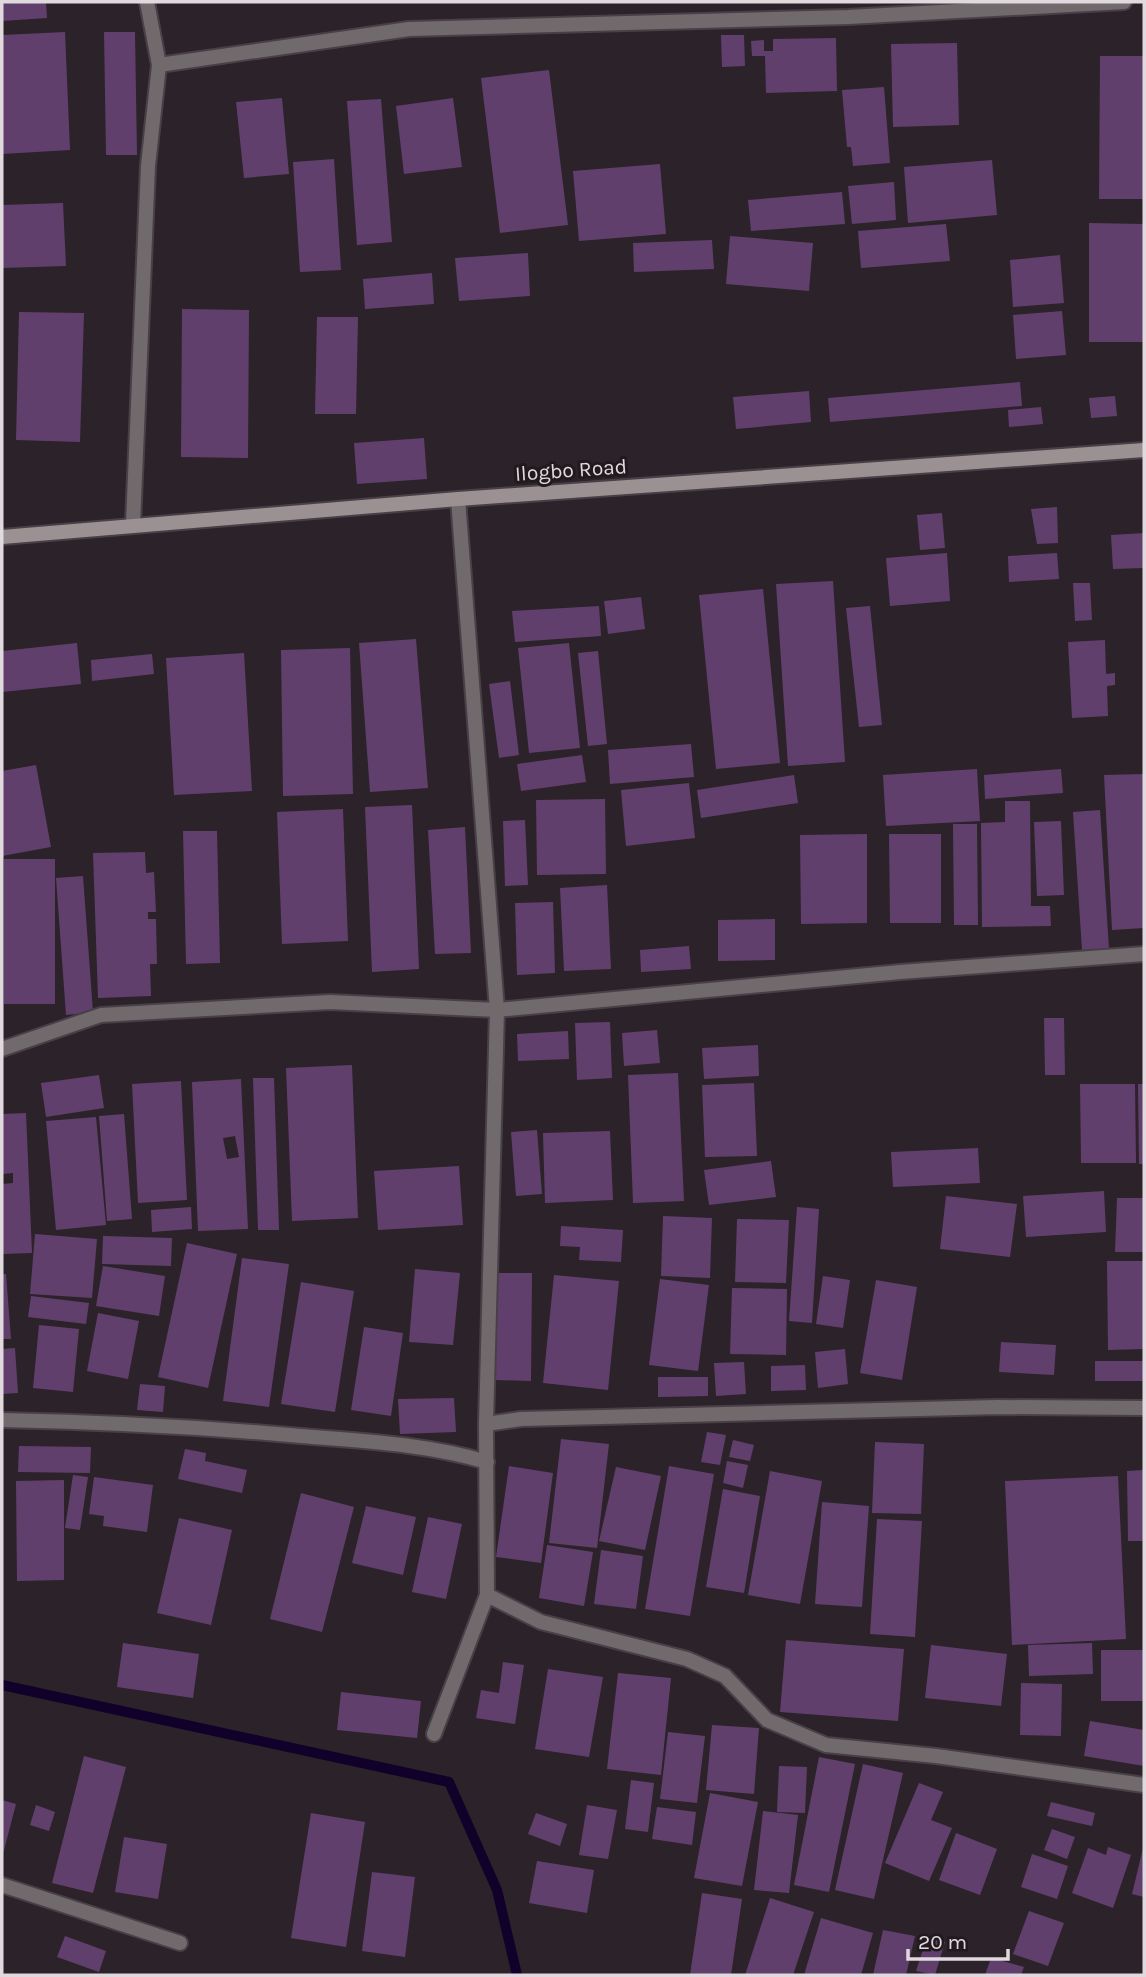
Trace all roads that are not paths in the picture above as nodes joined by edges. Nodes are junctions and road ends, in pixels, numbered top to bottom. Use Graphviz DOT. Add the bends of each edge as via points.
graph roads {
  1 [pos="147,2"];
  2 [pos="1124,2"];
  3 [pos="159,65"];
  4 [pos="1144,450"];
  5 [pos="458,499"];
  6 [pos="133,524"];
  7 [pos="2,537"];
  8 [pos="1144,954"];
  9 [pos="497,1010"];
  10 [pos="2,1049"];
  11 [pos="1144,1408"];
  12 [pos="2,1420"];
  13 [pos="486,1424"];
  14 [pos="487,1462"];
  15 [pos="487,1595"];
  16 [pos="434,1734"];
  17 [pos="1144,1785"];
  18 [pos="2,1885"];
  19 [pos="180,1943"];
  1 -- 3 [label="street"];
  2 -- 3 [label="street" via="848,17 409,29"];
  3 -- 6 [label="street" via="148,166"];
  4 -- 5 [label="main road, Ilogbo Road"];
  5 -- 6 [label="main road, Ilogbo Road"];
  5 -- 9 [label="street"];
  6 -- 7 [label="main road, Ilogbo Road"];
  8 -- 9 [label="street"];
  9 -- 10 [label="street" via="330,1002 101,1015"];
  9 -- 13 [label="street"];
  11 -- 13 [label="street" via="998,1407 521,1419"];
  12 -- 14 [label="street" via="154,1423 451,1451"];
  13 -- 14 [label="street"];
  14 -- 15 [label="street"];
  15 -- 16 [label="street"];
  15 -- 17 [label="street" via="541,1622 687,1659 725,1676 767,1720 826,1745"];
  18 -- 19 [label="street"];
}
